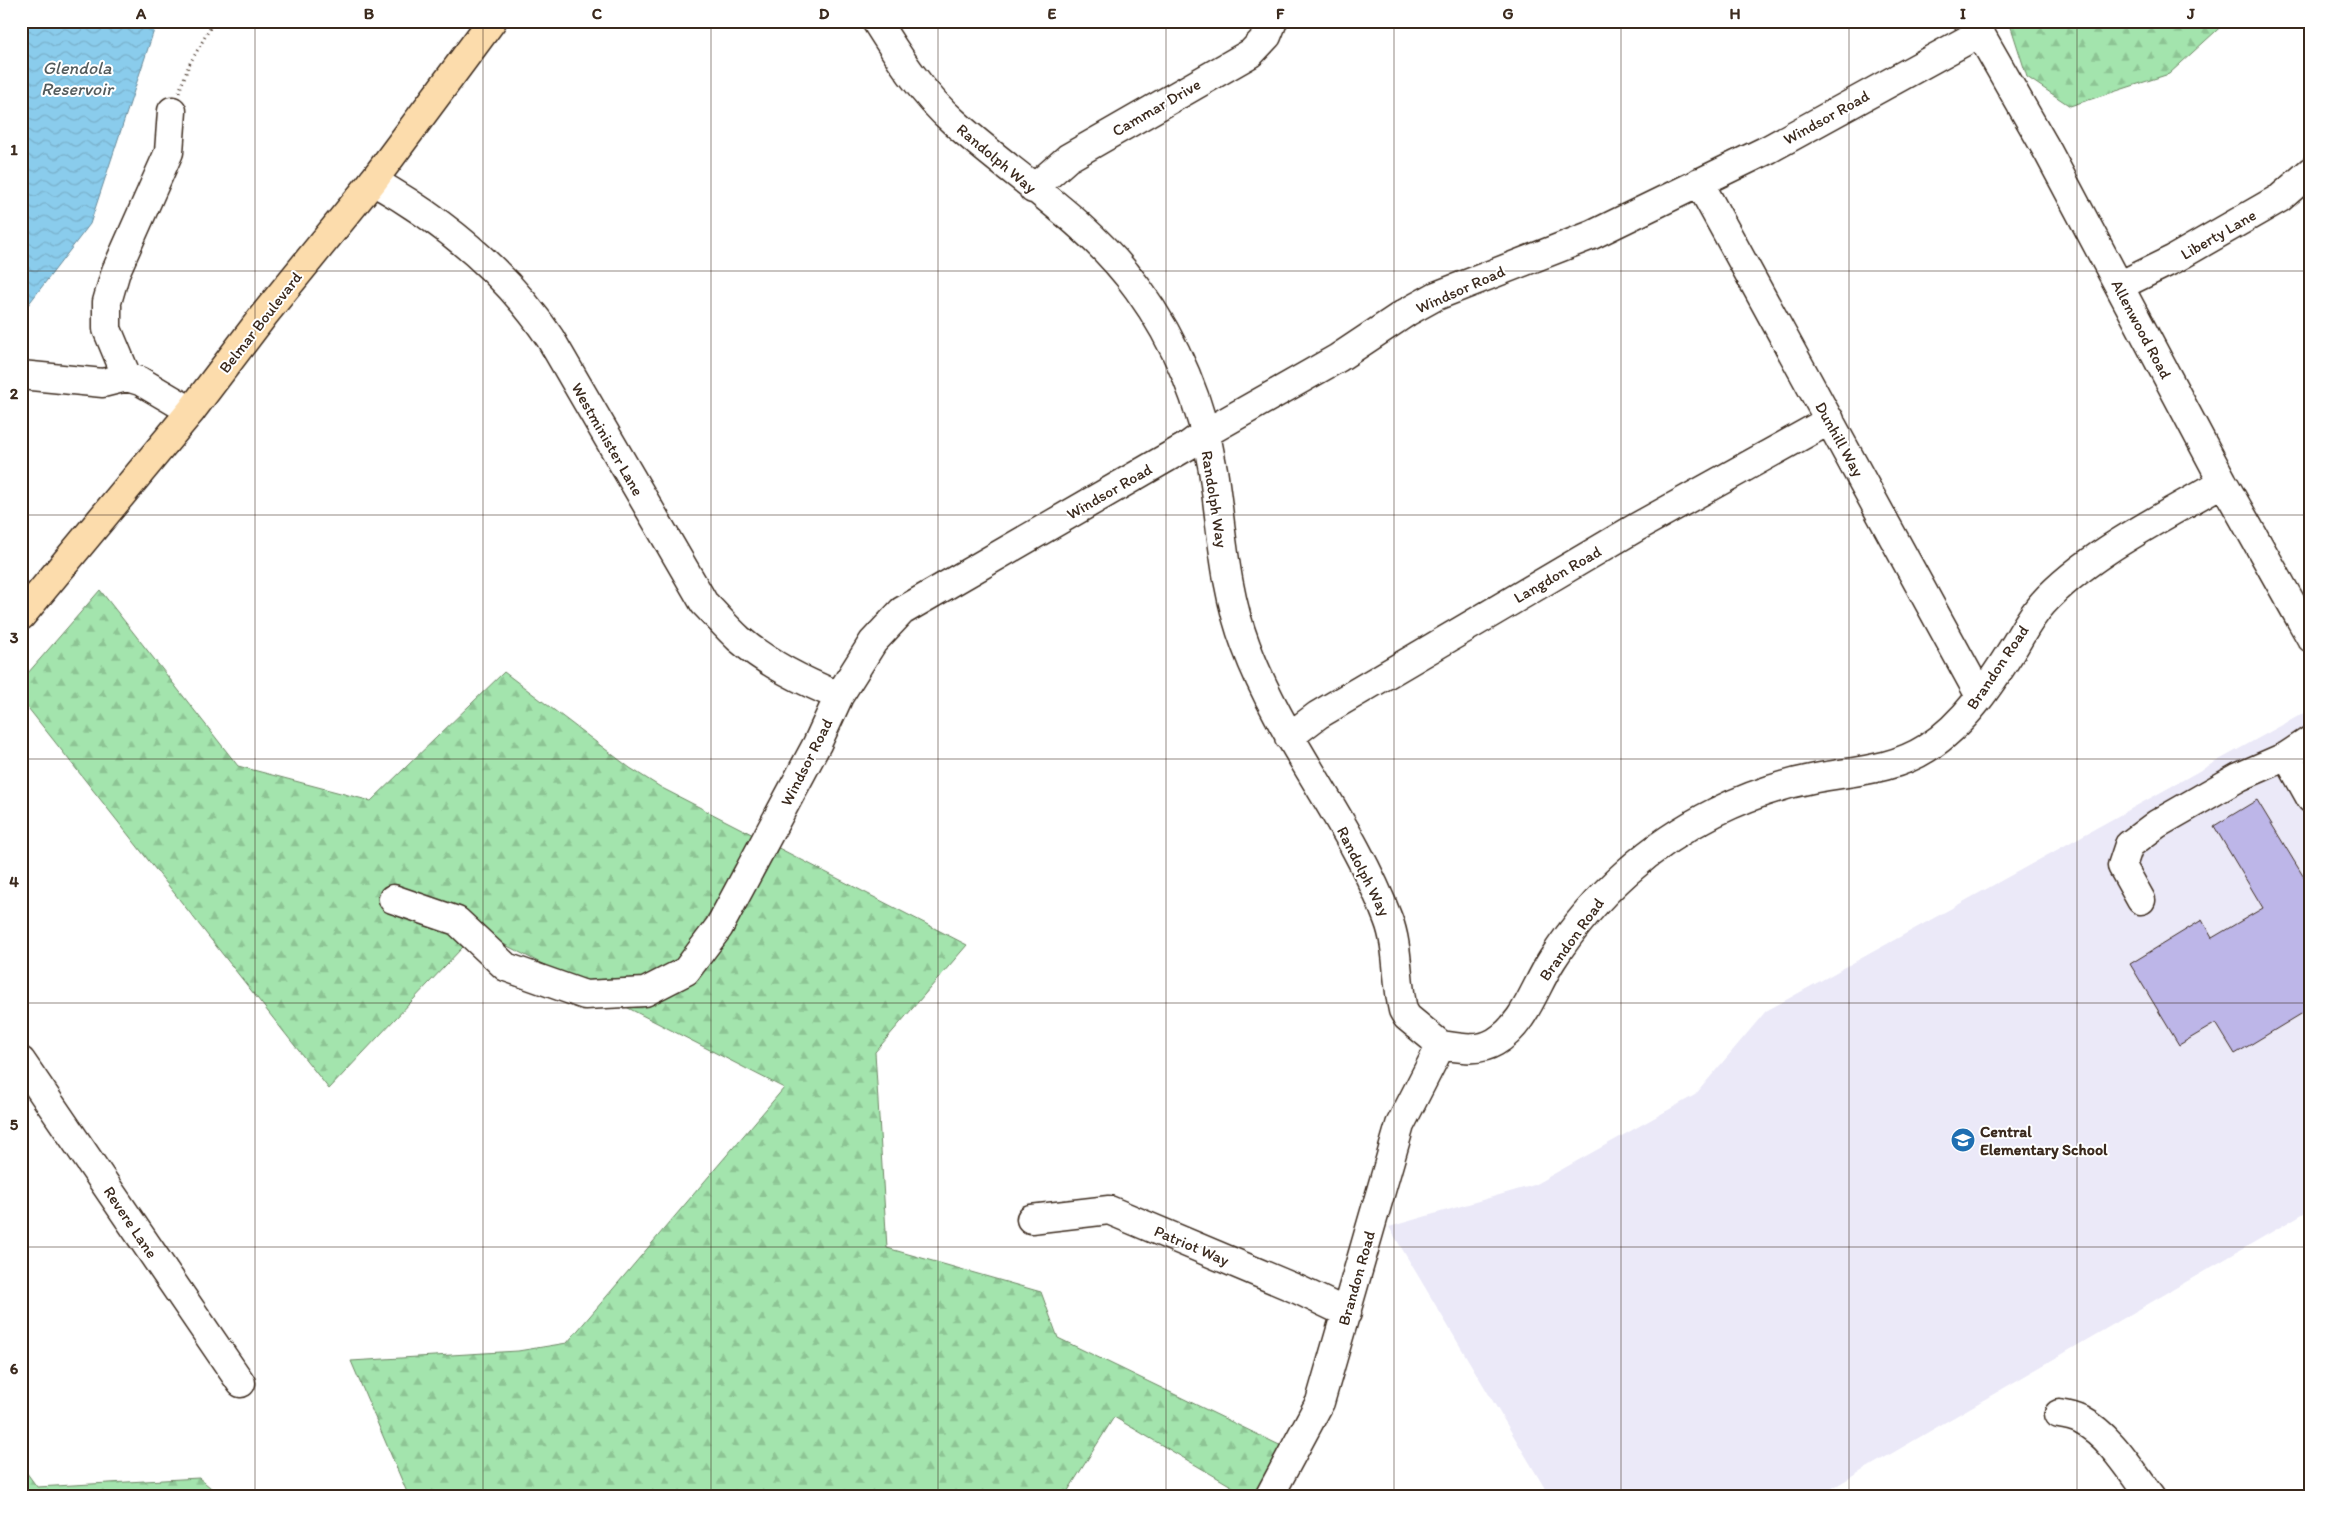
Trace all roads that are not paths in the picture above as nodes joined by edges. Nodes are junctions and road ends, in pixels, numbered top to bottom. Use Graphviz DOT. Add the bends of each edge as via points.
graph roads {
  1 [pos="492,21"];
  2 [pos="876,21"];
  3 [pos="1273,21"];
  4 [pos="1976,27"];
  5 [pos="172,111"];
  6 [pos="2311,171"];
  7 [pos="373,181"];
  8 [pos="1699,182"];
  9 [pos="1033,189"];
  10 [pos="2119,286"];
  11 [pos="21,375"];
  12 [pos="127,377"];
  13 [pos="190,411"];
  14 [pos="1830,420"];
  15 [pos="1204,434"];
  16 [pos="2223,482"];
  17 [pos="21,616"];
  18 [pos="2311,638"];
  19 [pos="839,696"];
  20 [pos="1980,696"];
  21 [pos="1289,737"];
  22 [pos="2311,740"];
  23 [pos="2287,756"];
  24 [pos="2311,799"];
  25 [pos="393,899"];
  26 [pos="2141,900"];
  27 [pos="1441,1045"];
  28 [pos="21,1061"];
  29 [pos="1031,1219"];
  30 [pos="1347,1313"];
  31 [pos="241,1383"];
  32 [pos="2059,1414"];
  33 [pos="1269,1497"];
  34 [pos="2151,1497"];
  1 -- 7 [label="main road, Belmar Boulevard"];
  2 -- 9 [label="street, Randolph Way" via="899,57 951,120"];
  3 -- 9 [label="street, Cammar Drive" via="1267,36 1251,53 1068,158"];
  4 -- 8 [label="street, Windsor Road" via="1769,149"];
  4 -- 10 [label="street, Allenwood Road" via="2048,152"];
  5 -- 12 [label="street" via="169,152 116,271 107,302 107,329"];
  6 -- 10 [label="street, Liberty Lane" via="2280,198 2174,259"];
  7 -- 13 [label="main road, Belmar Boulevard"];
  7 -- 19 [label="street, Westminister Lane" via="404,199 484,261 529,307 704,603 739,638 768,660"];
  8 -- 14 [label="street, Dunhill Way"];
  8 -- 15 [label="street, Windsor Road" via="1592,235 1436,296 1338,358"];
  9 -- 15 [label="street, Randolph Way" via="1076,220 1097,240 1138,289 1170,340 1200,409"];
  10 -- 16 [label="street, Allenwood Road"];
  11 -- 12 [label="street" via="103,383"];
  12 -- 13 [label="street" via="140,381"];
  13 -- 17 [label="main road, Belmar Boulevard"];
  14 -- 20 [label="street, Dunhill Way"];
  14 -- 21 [label="street, Langdon Road" via="1637,527 1318,715"];
  15 -- 19 [label="street, Windsor Road" via="902,611 873,642"];
  15 -- 21 [label="street, Randolph Way" via="1234,610 1258,676"];
  16 -- 18 [label="street, Allenwood Road"];
  16 -- 20 [label="street, Brandon Road" via="2073,575 2029,621"];
  19 -- 25 [label="street, Windsor Road" via="817,744 719,927 686,971 645,992 585,995 506,967 457,921"];
  20 -- 27 [label="street, Brandon Road" via="1947,734 1909,758 1875,769 1814,778 1767,791 1720,810 1675,835 1629,870 1584,916 1552,959 1523,1015 1510,1031 1480,1049"];
  21 -- 27 [label="street, Randolph Way" via="1355,849 1389,922 1403,1010"];
  22 -- 23 [label="street"];
  23 -- 24 [label="street"];
  23 -- 26 [label="street" via="2239,777 2157,824 2128,845 2122,866"];
  27 -- 30 [label="street, Brandon Road" via="1400,1125"];
  28 -- 31 [label="street, Revere Lane"];
  29 -- 30 [label="street, Patriot Way" via="1109,1210"];
  30 -- 33 [label="street, Brandon Road" via="1320,1402"];
  32 -- 34 [label="street" via="2079,1419 2094,1429"];
}
